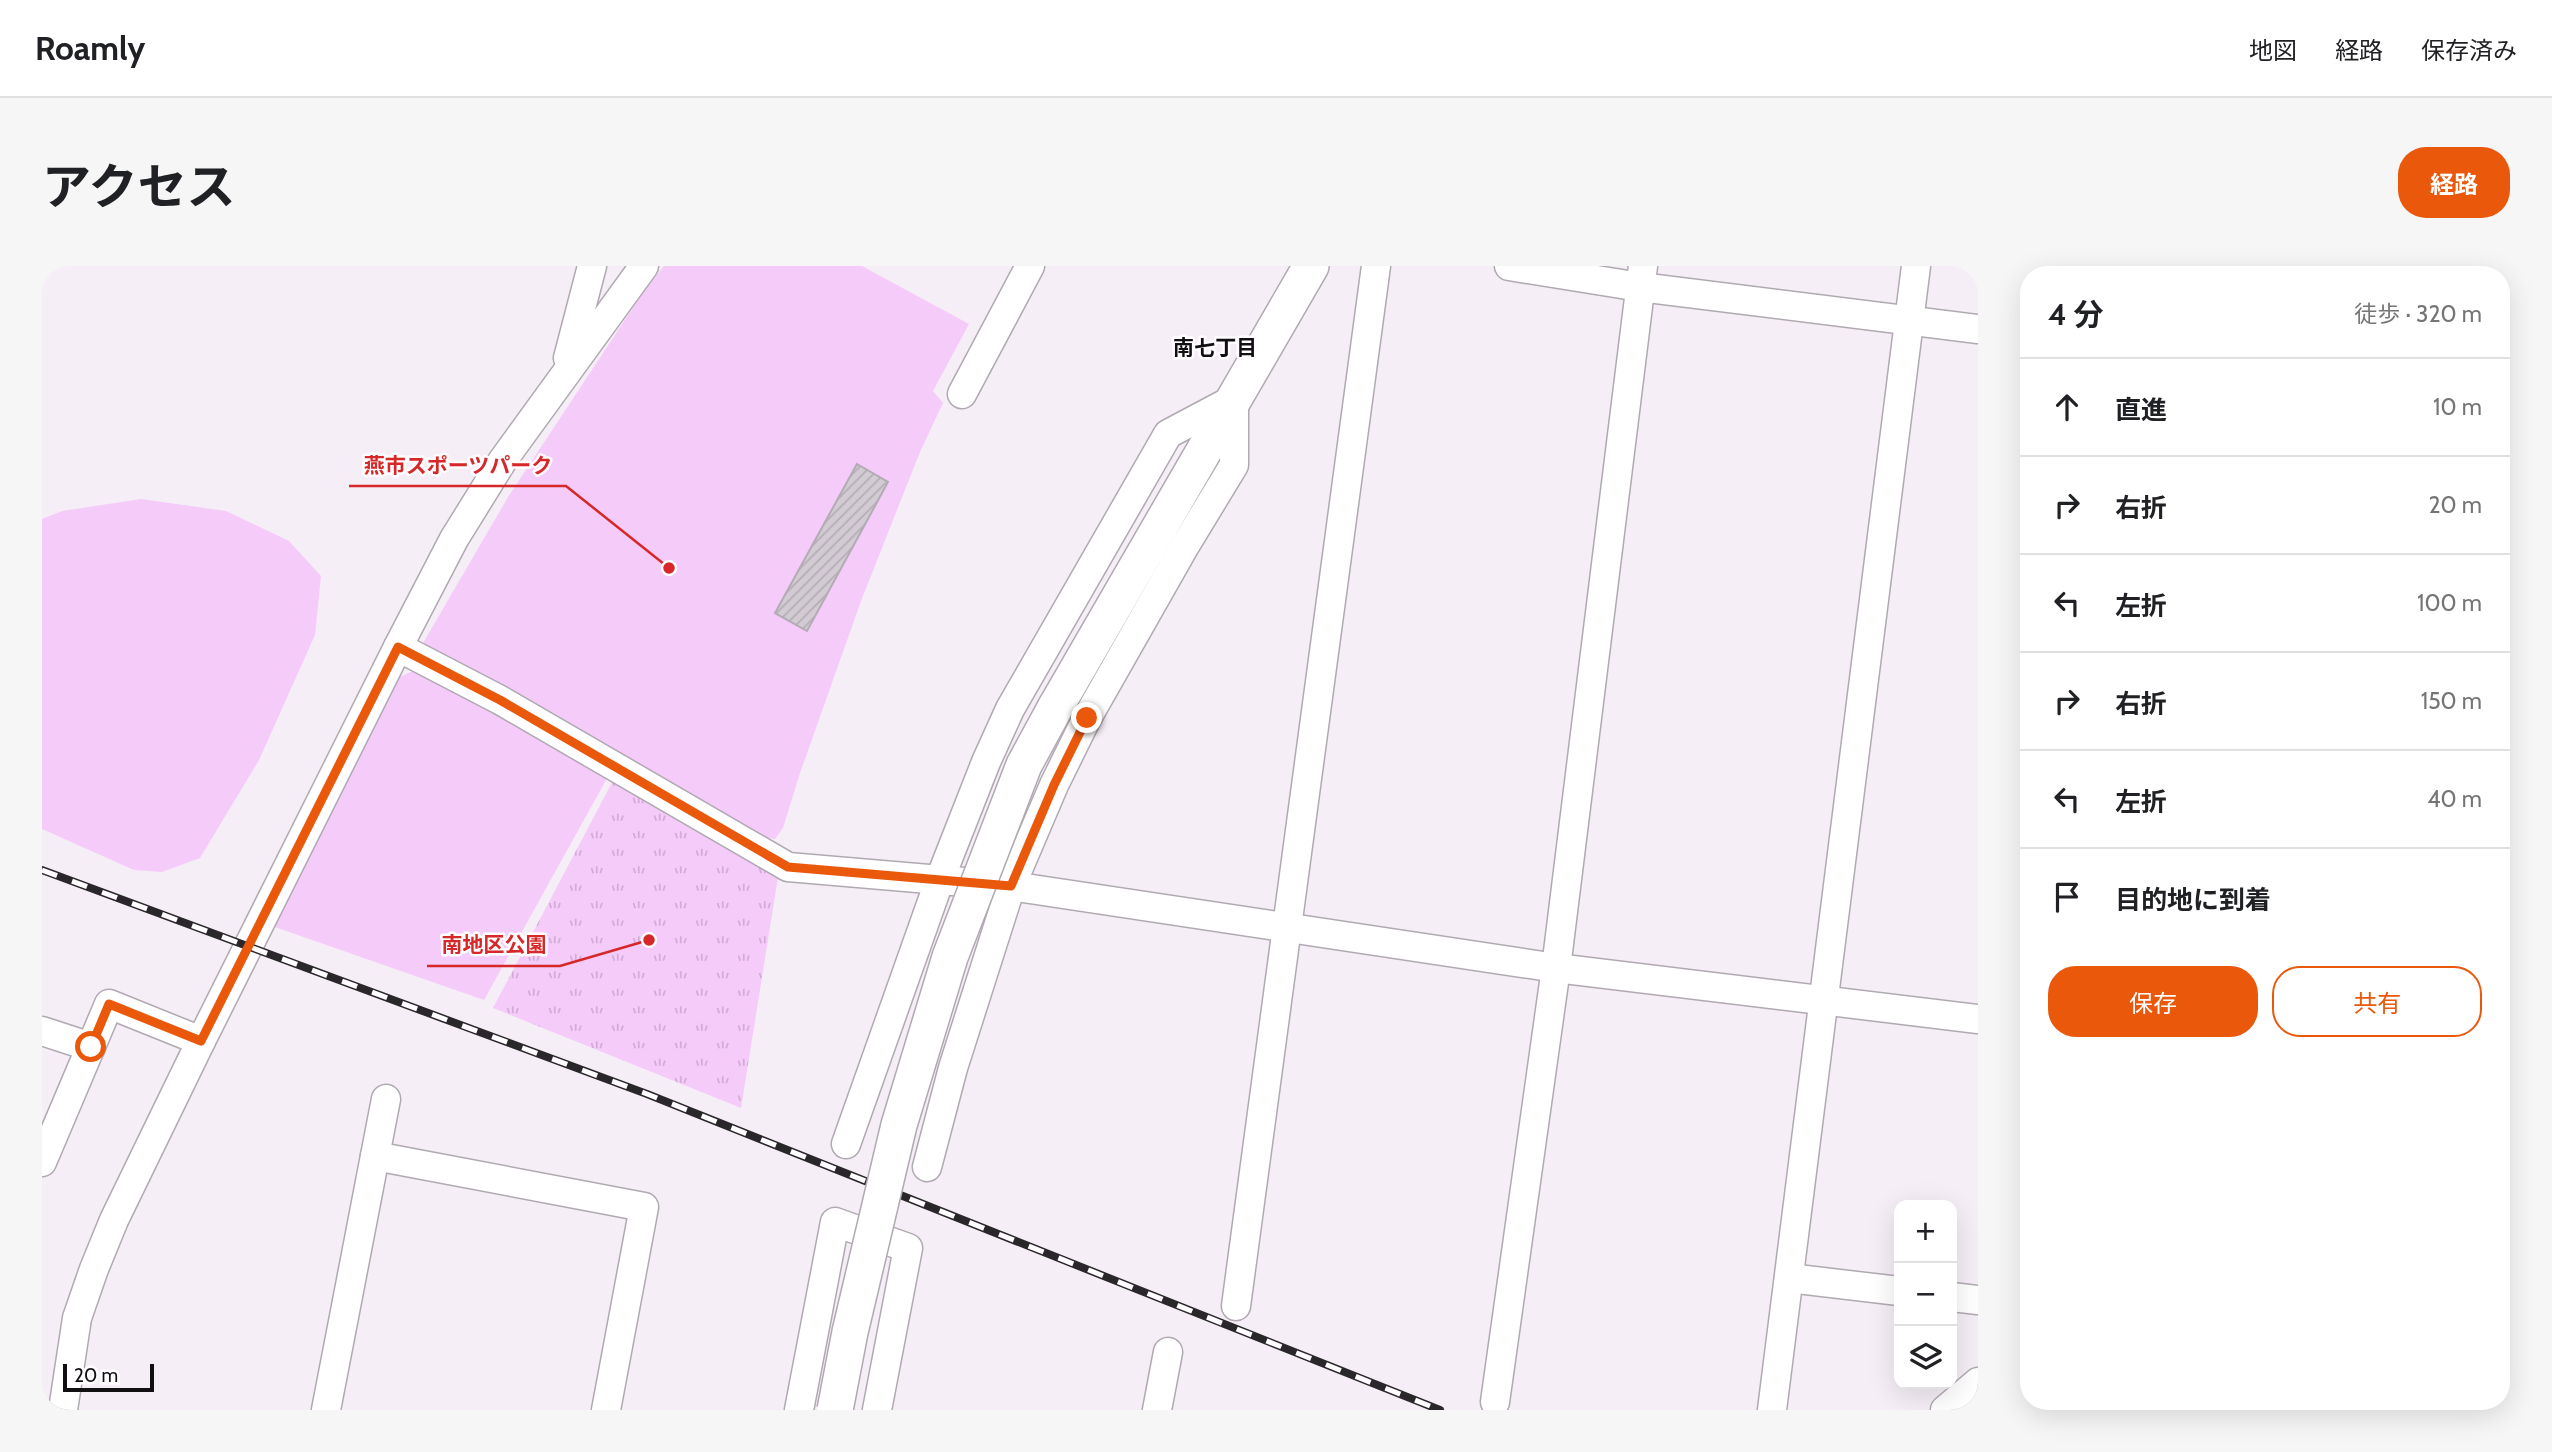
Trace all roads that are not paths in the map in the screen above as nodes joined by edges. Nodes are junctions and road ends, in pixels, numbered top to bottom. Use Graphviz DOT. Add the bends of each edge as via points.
graph roads {
  1 [pos="592,266"];
  2 [pos="644,266"];
  3 [pos="1030,266"];
  4 [pos="1311,266"];
  5 [pos="1376,266"];
  6 [pos="1509,266"];
  7 [pos="1916,266"];
  8 [pos="1641,276"];
  9 [pos="1910,320"];
  10 [pos="1978,329"];
  11 [pos="564,374"];
  12 [pos="962,394"];
  13 [pos="1234,399"];
  14 [pos="398,647"];
  15 [pos="940,879"];
  16 [pos="1011,886"];
  17 [pos="1287,926"];
  18 [pos="1556,968"];
  19 [pos="1825,1000"];
  20 [pos="1978,1019"];
  21 [pos="42,1031"];
  22 [pos="201,1041"];
  23 [pos="91,1047"];
  24 [pos="386,1099"];
  25 [pos="846,1143"];
  26 [pos="375,1156"];
  27 [pos="42,1162"];
  28 [pos="928,1167"];
  29 [pos="1789,1278"];
  30 [pos="1894,1290"];
  31 [pos="1957,1298"];
  32 [pos="1978,1300"];
  33 [pos="1236,1306"];
  34 [pos="1168,1352"];
  35 [pos="1978,1382"];
  36 [pos="1494,1402"];
  37 [pos="64,1410"];
  38 [pos="326,1410"];
  39 [pos="606,1410"];
  40 [pos="799,1410"];
  41 [pos="835,1410"];
  42 [pos="877,1410"];
  43 [pos="1157,1410"];
  44 [pos="1772,1410"];
  45 [pos="1945,1410"];
  1 -- 11 [label="street"];
  2 -- 11 [label="street"];
  3 -- 12 [label="street"];
  4 -- 13 [label="street"];
  5 -- 17 [label="street"];
  6 -- 8 [label="street"];
  7 -- 9 [label="street"];
  8 -- 9 [label="street"];
  8 -- 18 [label="street"];
  9 -- 10 [label="street"];
  9 -- 19 [label="street"];
  11 -- 14 [label="street" via="454,539"];
  13 -- 15 [label="street" via="1168,434 1010,709"];
  13 -- 16 [label="street" via="1234,465 1087,718"];
  13 -- 41 [label="street, bridge" via="1024,765 950,957 899,1125"];
  14 -- 15 [label="street" via="500,700 788,867"];
  14 -- 22 [label="street"];
  15 -- 16 [label="street"];
  15 -- 25 [label="street"];
  16 -- 17 [label="street"];
  16 -- 28 [label="street" via="953,1068"];
  17 -- 18 [label="street"];
  17 -- 33 [label="street"];
  18 -- 19 [label="street"];
  18 -- 36 [label="street"];
  19 -- 20 [label="street"];
  19 -- 29 [label="street"];
  21 -- 23 [label="street"];
  22 -- 23 [label="street" via="109,1004"];
  22 -- 37 [label="street" via="93,1269 77,1318"];
  23 -- 27 [label="street"];
  24 -- 26 [label="street"];
  26 -- 38 [label="street"];
  26 -- 39 [label="street" via="644,1207"];
  29 -- 30 [label="street"];
  29 -- 44 [label="street"];
  31 -- 32 [label="street"];
  34 -- 43 [label="street"];
  35 -- 45 [label="street"];
  40 -- 42 [label="street" via="835,1222 908,1248"];
}
